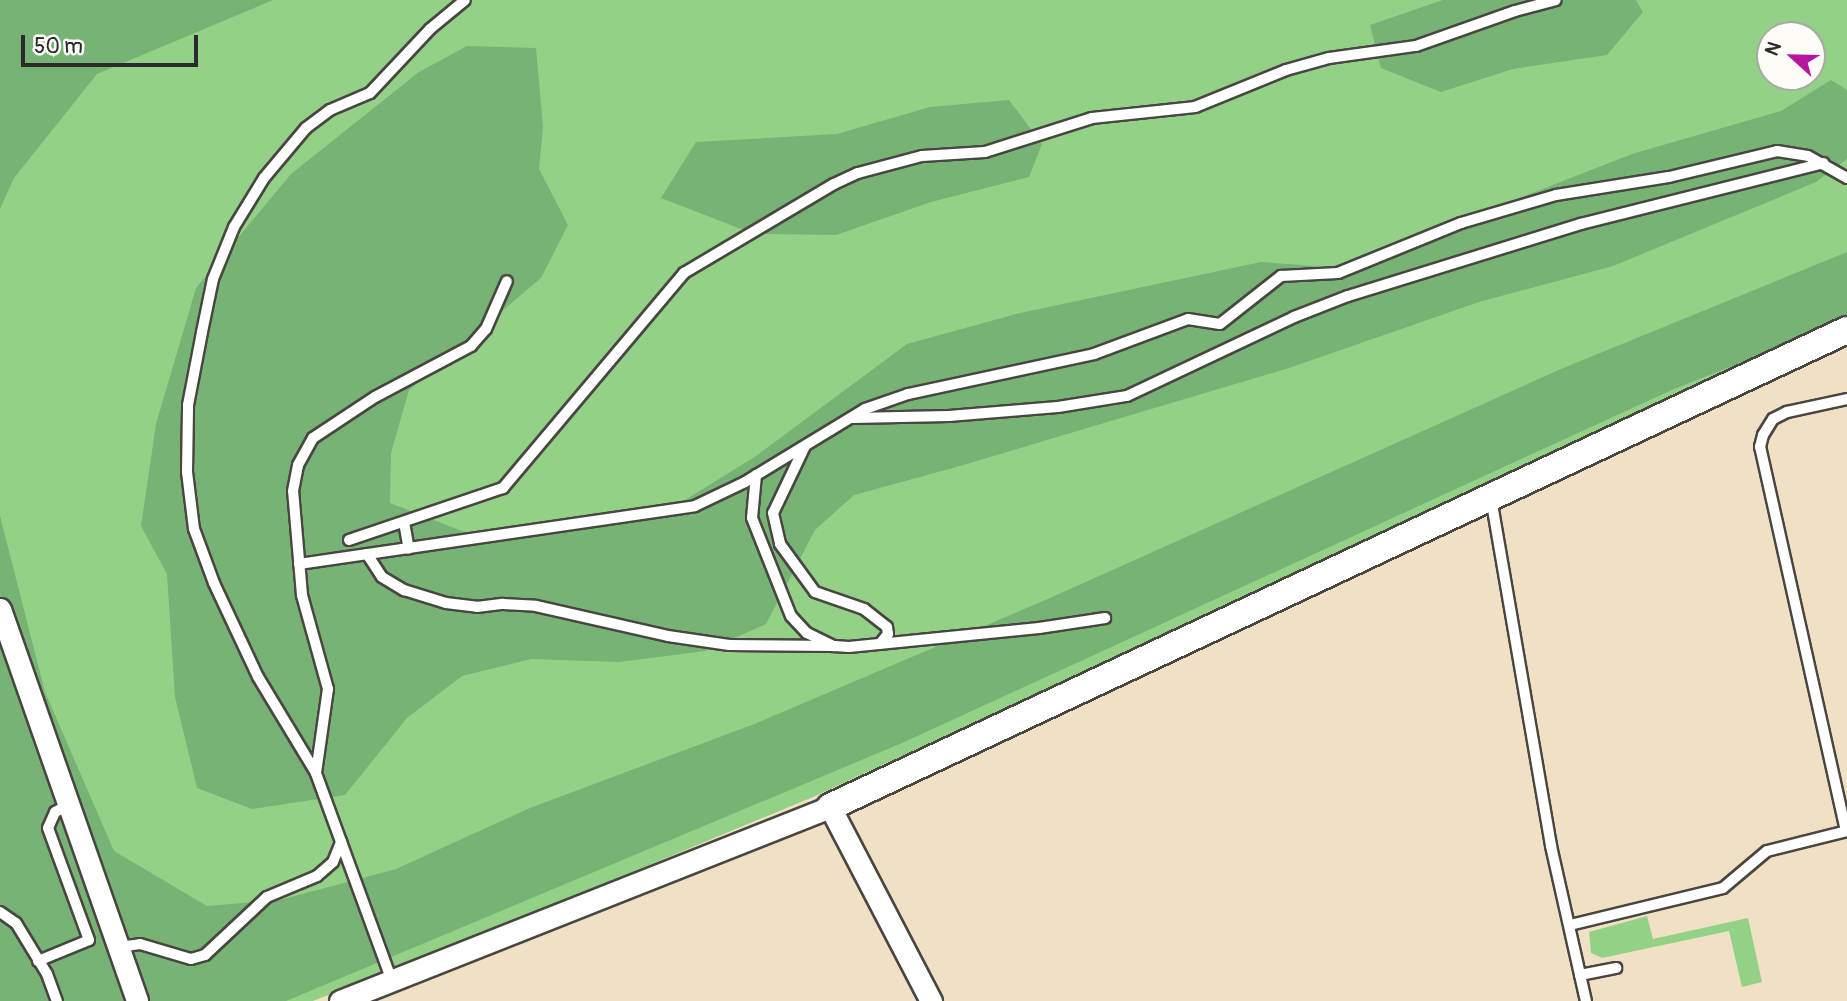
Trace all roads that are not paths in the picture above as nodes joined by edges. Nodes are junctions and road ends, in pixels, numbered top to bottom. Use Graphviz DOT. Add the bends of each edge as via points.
graph roads {
  1 [pos="465,0"];
  2 [pos="1556,0"];
  3 [pos="1823,163"];
  4 [pos="1847,178"];
  5 [pos="507,281"];
  6 [pos="1847,330"];
  7 [pos="1847,399"];
  8 [pos="849,418"];
  9 [pos="806,445"];
  10 [pos="756,475"];
  11 [pos="1490,497"];
  12 [pos="404,522"];
  13 [pos="349,540"];
  14 [pos="409,548"];
  15 [pos="367,555"];
  16 [pos="299,564"];
  17 [pos="0,609"];
  18 [pos="1105,618"];
  19 [pos="880,644"];
  20 [pos="834,646"];
  21 [pos="316,773"];
  22 [pos="69,806"];
  23 [pos="830,807"];
  24 [pos="1846,831"];
  25 [pos="341,842"];
  26 [pos="0,912"];
  27 [pos="1570,925"];
  28 [pos="118,947"];
  29 [pos="38,961"];
  30 [pos="1616,968"];
  31 [pos="1580,975"];
  32 [pos="392,981"];
  33 [pos="57,1001"];
  34 [pos="137,1001"];
  35 [pos="340,1001"];
  36 [pos="931,1001"];
  37 [pos="1586,1001"];
  1 -- 21 [label="lane" via="430,29 370,93 330,110 306,128 264,178 234,226 213,279 202,332 188,405 187,472 194,529 258,677"];
  2 -- 12 [label="lane" via="1416,46 1329,58 1286,70 1195,107 1092,118 985,152 922,156 858,173 684,273 503,488"];
  3 -- 4 [label="lane"];
  3 -- 8 [label="lane" via="1581,225 1348,296 1127,396 963,415"];
  3 -- 8 [label="lane" via="1777,151 1668,177 1556,195 1461,223 1338,273 1281,276 1220,324 1188,319 1094,354 908,394"];
  5 -- 16 [label="lane" via="486,329 471,345 374,397 313,438 298,465 293,491"];
  6 -- 11 [label="street"];
  7 -- 24 [label="lane" via="1773,419 1760,447"];
  8 -- 9 [label="lane"];
  9 -- 10 [label="lane"];
  9 -- 19 [label="lane" via="773,513 780,544 814,592 864,609 887,627 888,634"];
  10 -- 14 [label="lane" via="695,506"];
  10 -- 20 [label="lane" via="752,519 791,616 807,633"];
  11 -- 23 [label="street"];
  11 -- 27 [label="lane" via="1551,846"];
  12 -- 13 [label="lane"];
  12 -- 14 [label="lane"];
  14 -- 15 [label="lane"];
  15 -- 16 [label="lane"];
  15 -- 20 [label="lane" via="382,578 446,603 536,606 729,645"];
  16 -- 21 [label="lane" via="302,595 328,689"];
  17 -- 22 [label="street"];
  18 -- 19 [label="lane"];
  19 -- 20 [label="lane"];
  21 -- 25 [label="lane"];
  22 -- 28 [label="street"];
  22 -- 29 [label="lane" via="55,812 48,828 89,940"];
  23 -- 32 [label="street"];
  23 -- 36 [label="street"];
  24 -- 27 [label="lane" via="1767,851 1723,888"];
  25 -- 28 [label="lane" via="333,862 317,876 267,897 205,955 191,960 140,944"];
  25 -- 32 [label="lane"];
  26 -- 29 [label="lane" via="16,923"];
  27 -- 31 [label="lane"];
  28 -- 34 [label="street"];
  29 -- 33 [label="lane"];
  30 -- 31 [label="lane"];
  31 -- 37 [label="lane"];
  32 -- 35 [label="street"];
}
